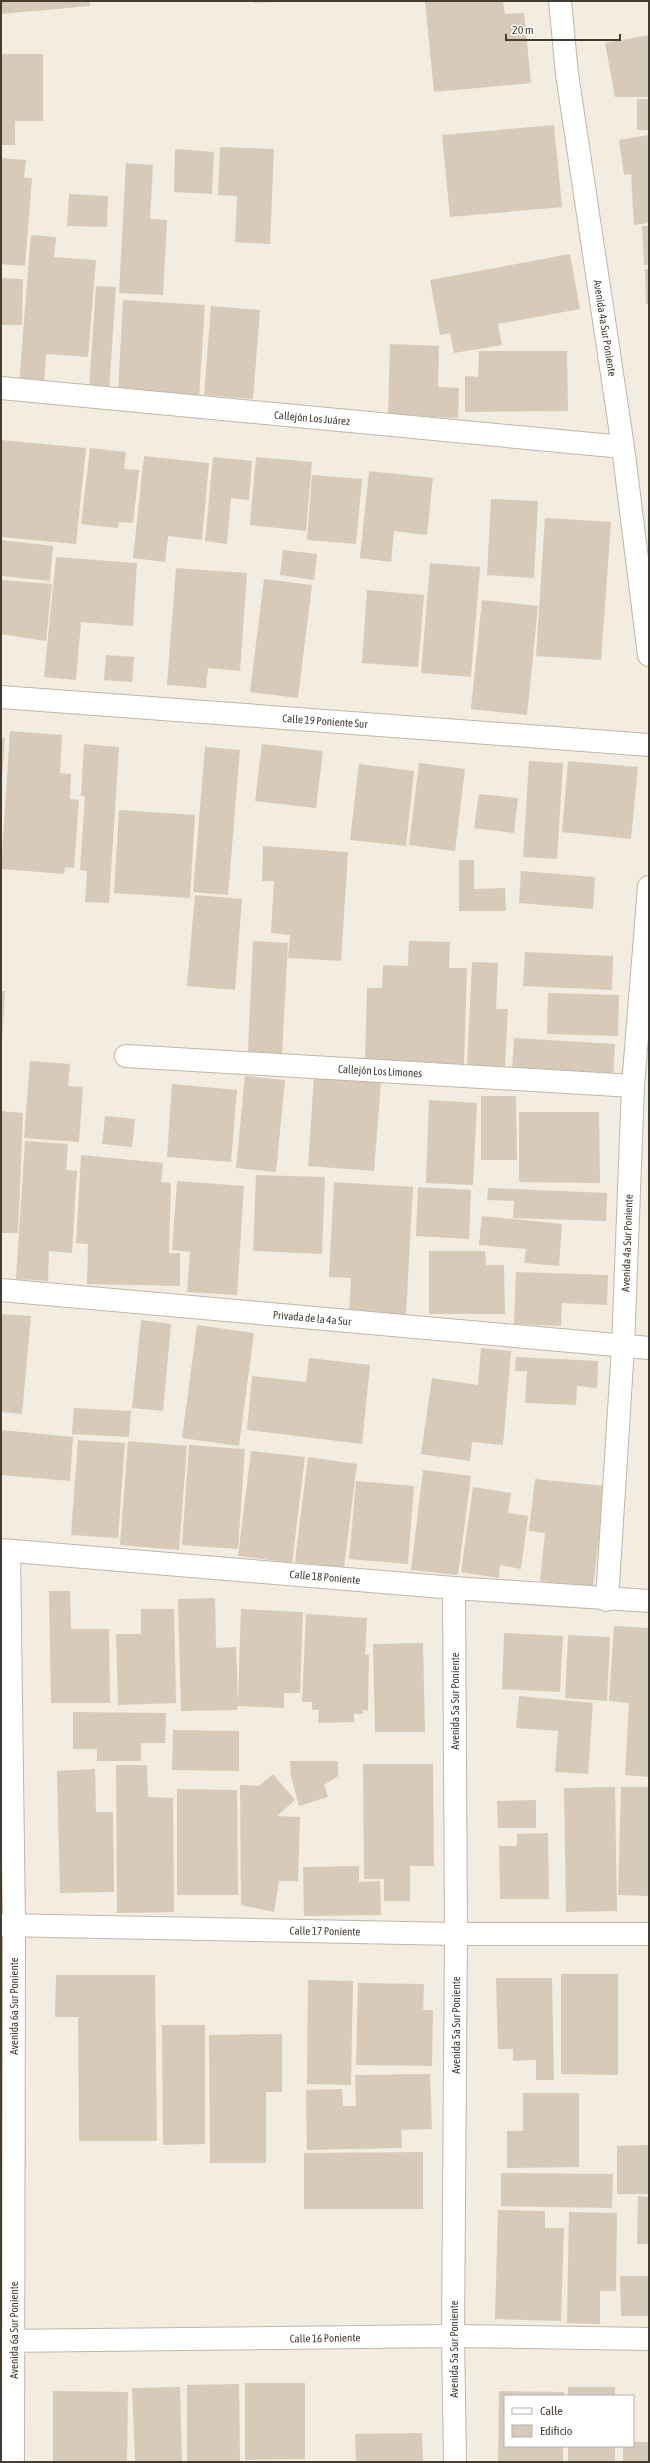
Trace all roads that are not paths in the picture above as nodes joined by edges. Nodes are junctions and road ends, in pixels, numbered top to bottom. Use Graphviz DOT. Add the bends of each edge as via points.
graph roads {
  1 [pos="560,1"];
  2 [pos="1,388"];
  3 [pos="623,447"];
  4 [pos="649,655"];
  5 [pos="1,697"];
  6 [pos="649,746"];
  7 [pos="649,887"];
  8 [pos="126,1056"];
  9 [pos="633,1086"];
  10 [pos="1,1290"];
  11 [pos="623,1347"];
  12 [pos="649,1348"];
  13 [pos="5,1551"];
  14 [pos="454,1588"];
  15 [pos="608,1600"];
  16 [pos="649,1601"];
  17 [pos="7,1925"];
  18 [pos="456,1934"];
  19 [pos="649,1934"];
  20 [pos="453,2336"];
  21 [pos="649,2339"];
  22 [pos="8,2341"];
  23 [pos="13,2462"];
  24 [pos="455,2462"];
  1 -- 3 [label="street, Avenida 4a Sur Poniente" via="567,74"];
  2 -- 3 [label="street, Callejón Los Juárez"];
  3 -- 4 [label="street, Avenida 4a Sur Poniente"];
  5 -- 6 [label="street, Calle 19 Poniente Sur"];
  7 -- 9 [label="street, Avenida 4a Sur Poniente"];
  8 -- 9 [label="street, Callejón Los Limones"];
  9 -- 11 [label="street, Avenida 4a Sur Poniente"];
  10 -- 11 [label="street, Privada de la 4a Sur"];
  11 -- 12 [label="street, Privada de la 4a Sur"];
  11 -- 15 [label="street, Avenida 4a Sur Poniente"];
  13 -- 14 [label="street, Calle 18 Poniente"];
  13 -- 17 [label="street, Avenida 6a Sur Poniente"];
  14 -- 15 [label="street, Calle 18 Poniente"];
  14 -- 18 [label="street, Avenida 5a Sur Poniente"];
  15 -- 16 [label="street, Calle 18 Poniente"];
  17 -- 18 [label="street, Calle 17 Poniente"];
  17 -- 22 [label="street, Avenida 6a Sur Poniente"];
  18 -- 19 [label="street, Calle 17 Poniente"];
  18 -- 20 [label="street, Avenida 5a Sur Poniente"];
  20 -- 21 [label="street, Calle 16 Poniente"];
  20 -- 22 [label="street, Calle 16 Poniente"];
  20 -- 24 [label="street, Avenida 5a Sur Poniente"];
  22 -- 23 [label="street, Avenida 6a Sur Poniente"];
}
